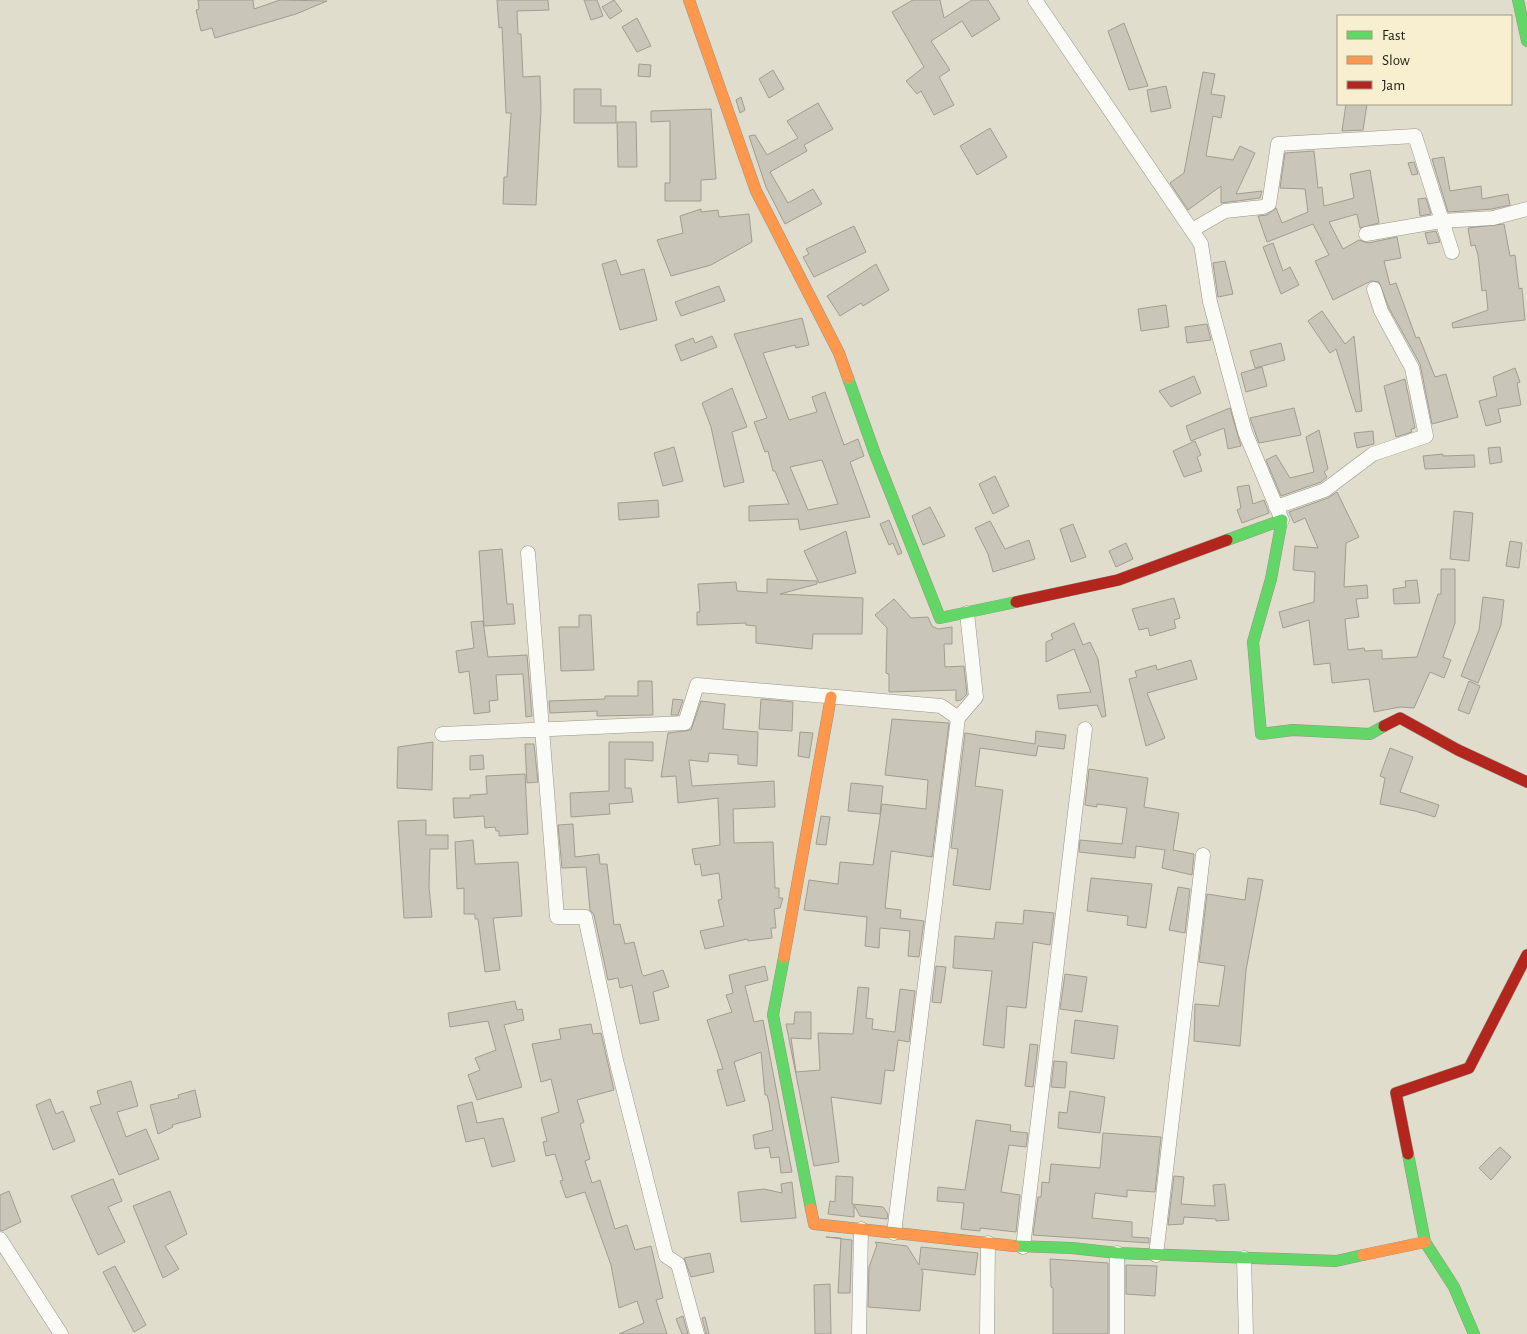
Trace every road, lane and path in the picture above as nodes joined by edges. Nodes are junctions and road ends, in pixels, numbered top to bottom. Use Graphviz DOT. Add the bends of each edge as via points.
graph roads {
  1 [pos="689,0"];
  2 [pos="1035,0"];
  3 [pos="1518,0"];
  4 [pos="1527,41"];
  5 [pos="1527,210"];
  6 [pos="1441,221"];
  7 [pos="1192,230"];
  8 [pos="1366,234"];
  9 [pos="1452,252"];
  10 [pos="1374,289"];
  11 [pos="1276,507"];
  12 [pos="1282,520"];
  13 [pos="528,553"];
  14 [pos="967,613"];
  15 [pos="831,697"];
  16 [pos="958,718"];
  17 [pos="542,729"];
  18 [pos="1085,729"];
  19 [pos="442,734"];
  20 [pos="1527,782"];
  21 [pos="1203,855"];
  22 [pos="1527,955"];
  23 [pos="861,1229"];
  24 [pos="894,1233"];
  25 [pos="0,1240"];
  26 [pos="1425,1242"];
  27 [pos="988,1243"];
  28 [pos="1022,1247"];
  29 [pos="1116,1253"];
  30 [pos="1156,1255"];
  31 [pos="1244,1258"];
  32 [pos="61,1334"];
  33 [pos="696,1334"];
  34 [pos="859,1334"];
  35 [pos="987,1334"];
  36 [pos="1117,1334"];
  37 [pos="1246,1334"];
  38 [pos="1474,1334"];
  1 -- 14 [label="street" via="756,192 839,353 940,618"];
  2 -- 7 [label="street"];
  3 -- 4 [label="street"];
  5 -- 6 [label="street" via="1493,218"];
  6 -- 7 [label="street" via="1415,136 1278,144 1269,204 1263,208 1225,211"];
  6 -- 8 [label="street"];
  6 -- 9 [label="street"];
  7 -- 11 [label="street" via="1201,244 1210,302 1245,432"];
  10 -- 11 [label="street" via="1381,311 1412,368 1426,436 1372,454 1325,490"];
  11 -- 12 [label="street"];
  12 -- 14 [label="street" via="1118,580"];
  12 -- 20 [label="street" via="1271,579 1253,642 1261,734 1293,730 1370,734 1400,718"];
  13 -- 17 [label="street"];
  14 -- 16 [label="street" via="976,697"];
  15 -- 16 [label="street" via="941,706"];
  15 -- 17 [label="street" via="697,685 685,723"];
  15 -- 23 [label="street" via="773,1014 814,1224"];
  16 -- 24 [label="street"];
  17 -- 19 [label="street"];
  17 -- 33 [label="street" via="557,917 585,917 616,1060 666,1256 678,1264"];
  18 -- 28 [label="street"];
  21 -- 30 [label="street"];
  22 -- 26 [label="street" via="1469,1068 1396,1093"];
  23 -- 24 [label="street"];
  23 -- 34 [label="street"];
  24 -- 27 [label="street"];
  25 -- 32 [label="street"];
  26 -- 31 [label="street" via="1336,1261"];
  26 -- 38 [label="street" via="1454,1287"];
  27 -- 28 [label="street"];
  27 -- 35 [label="street"];
  28 -- 29 [label="street" via="1064,1247"];
  29 -- 30 [label="street"];
  29 -- 36 [label="street"];
  30 -- 31 [label="street"];
  31 -- 37 [label="street"];
}
